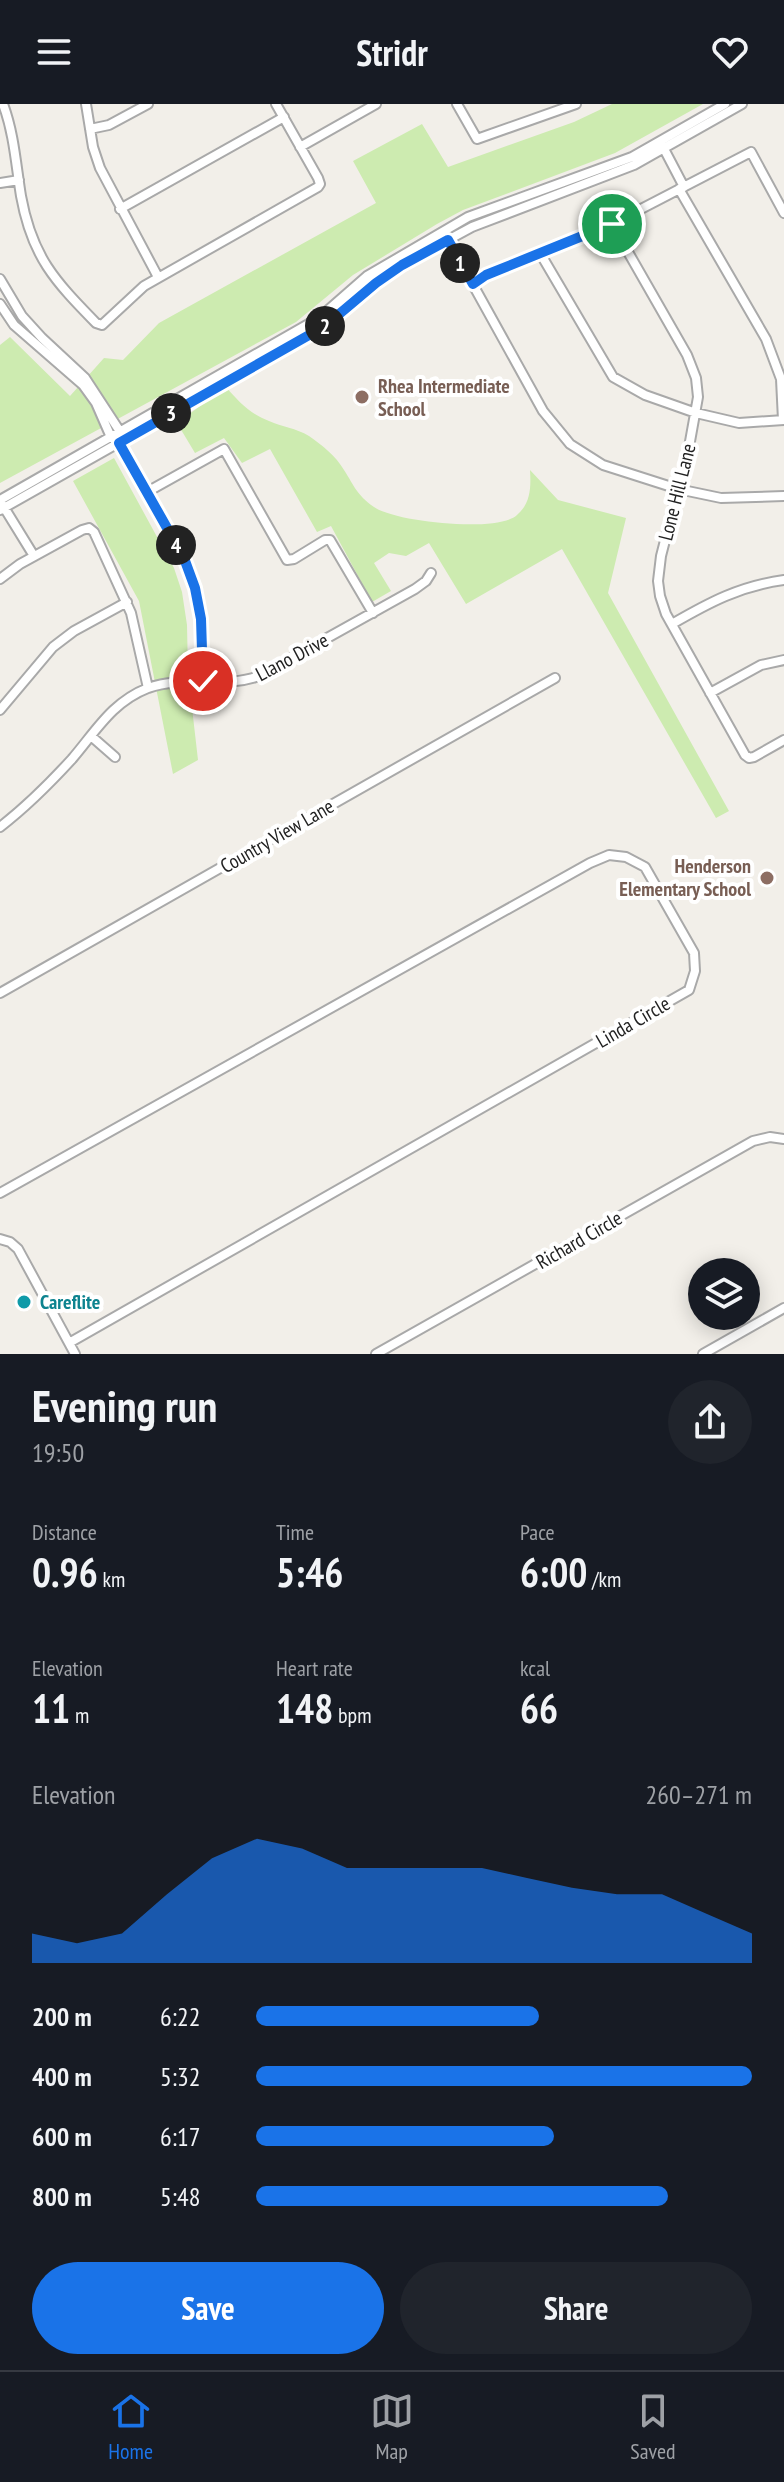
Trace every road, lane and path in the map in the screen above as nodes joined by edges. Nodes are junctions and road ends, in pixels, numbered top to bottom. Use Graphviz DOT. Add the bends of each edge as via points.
graph roads {
  1 [pos="3,104"];
  2 [pos="86,104"];
  3 [pos="148,104"];
  4 [pos="276,104"];
  5 [pos="457,104"];
  6 [pos="576,104"];
  7 [pos="725,104"];
  8 [pos="742,104"];
  9 [pos="370,106"];
  10 [pos="284,117"];
  11 [pos="90,129"];
  12 [pos="661,145"];
  13 [pos="300,147"];
  14 [pos="19,180"];
  15 [pos="0,183"];
  16 [pos="682,188"];
  17 [pos="120,209"];
  18 [pos="784,213"];
  19 [pos="612,224"];
  20 [pos="446,236"];
  21 [pos="540,253"];
  22 [pos="158,277"];
  23 [pos="0,279"];
  24 [pos="473,284"];
  25 [pos="0,304"];
  26 [pos="696,413"];
  27 [pos="784,420"];
  28 [pos="119,430"];
  29 [pos="110,435"];
  30 [pos="119,443"];
  31 [pos="678,489"];
  32 [pos="147,492"];
  33 [pos="784,496"];
  34 [pos="1,504"];
  35 [pos="34,556"];
  36 [pos="431,573"];
  37 [pos="0,579"];
  38 [pos="784,580"];
  39 [pos="127,602"];
  40 [pos="373,613"];
  41 [pos="672,624"];
  42 [pos="784,660"];
  43 [pos="555,678"];
  44 [pos="203,681"];
  45 [pos="148,688"];
  46 [pos="710,693"];
  47 [pos="0,710"];
  48 [pos="91,736"];
  49 [pos="784,740"];
  50 [pos="115,757"];
  51 [pos="0,827"];
  52 [pos="0,993"];
  53 [pos="784,1139"];
  54 [pos="0,1193"];
  55 [pos="0,1239"];
  56 [pos="784,1308"];
  57 [pos="69,1343"];
  58 [pos="75,1354"];
  59 [pos="376,1354"];
  60 [pos="703,1354"];
  1 -- 14 [label="street"];
  2 -- 11 [label="street"];
  3 -- 11 [label="street"];
  4 -- 10 [label="street"];
  5 -- 6 [label="street" via="477,139"];
  7 -- 12 [label="street"];
  8 -- 12 [label="street"];
  9 -- 13 [label="street"];
  10 -- 13 [label="street"];
  10 -- 17 [label="street"];
  11 -- 17 [label="street" via="100,168"];
  12 -- 16 [label="street"];
  12 -- 20 [label="street" via="634,165"];
  13 -- 22 [label="street" via="320,184 315,190"];
  14 -- 15 [label="street"];
  14 -- 22 [label="street" via="29,229 46,266 96,323 102,325"];
  16 -- 18 [label="street" via="751,152"];
  16 -- 19 [label="street"];
  16 -- 27 [label="street" via="766,339 781,379"];
  17 -- 22 [label="street"];
  19 -- 21 [label="street"];
  19 -- 26 [label="street, Lone Hill Lane" via="687,355 696,378"];
  20 -- 24 [label="street"];
  20 -- 28 [label="street" via="367,276 319,318"];
  20 -- 30 [label="street" via="384,277 325,326"];
  21 -- 24 [label="street"];
  21 -- 26 [label="street" via="613,377"];
  23 -- 28 [label="street" via="22,316 85,378"];
  24 -- 31 [label="street" via="562,436 603,465"];
  25 -- 29 [label="street" via="14,325 83,385"];
  26 -- 27 [label="street" via="739,423"];
  26 -- 31 [label="street, Lone Hill Lane"];
  28 -- 29 [label="street"];
  28 -- 30 [label="street"];
  29 -- 30 [label="street"];
  29 -- 34 [label="street"];
  30 -- 32 [label="street"];
  30 -- 34 [label="street"];
  31 -- 33 [label="street" via="721,498"];
  31 -- 41 [label="street, Lone Hill Lane" via="658,581"];
  32 -- 40 [label="street" via="224,449 287,560 330,540"];
  32 -- 44 [label="street" via="195,588"];
  34 -- 35 [label="street"];
  35 -- 37 [label="street"];
  35 -- 39 [label="street" via="89,528"];
  36 -- 40 [label="street, Llano Drive" via="415,589"];
  38 -- 41 [label="street" via="729,593"];
  39 -- 45 [label="street"];
  39 -- 47 [label="street" via="53,647"];
  40 -- 44 [label="street, Llano Drive" via="259,676"];
  41 -- 46 [label="street, Lone Hill Lane"];
  42 -- 46 [label="street" via="761,665"];
  43 -- 52 [label="street, Country View Lane"];
  44 -- 45 [label="street, Llano Drive"];
  45 -- 48 [label="street, Llano Drive" via="108,714"];
  46 -- 49 [label="street, Lone Hill Lane" via="749,758"];
  48 -- 50 [label="street"];
  48 -- 51 [label="street, Llano Drive"];
  53 -- 59 [label="street, Richard Circle" via="753,1141"];
  54 -- 57 [label="street, Linda Circle" via="609,855 645,867 694,953 689,990"];
  55 -- 57 [label="street" via="18,1249"];
  56 -- 60 [label="street"];
  57 -- 58 [label="street"];
}
